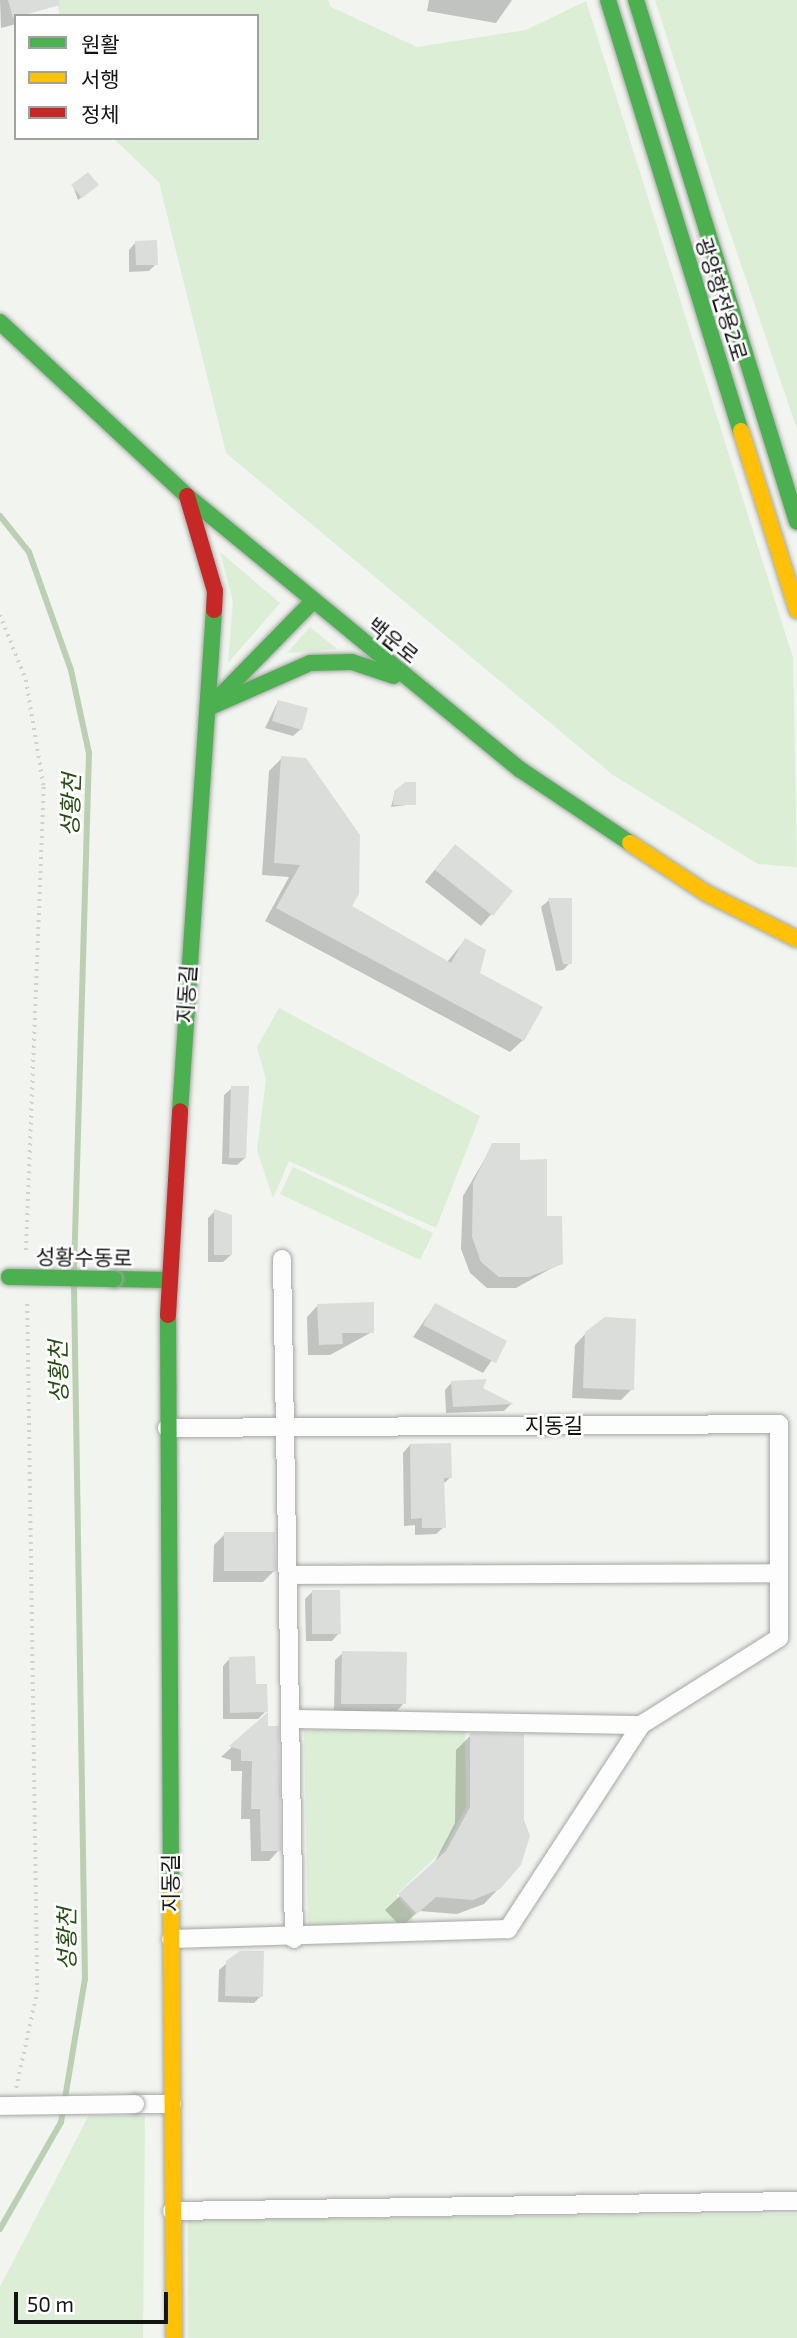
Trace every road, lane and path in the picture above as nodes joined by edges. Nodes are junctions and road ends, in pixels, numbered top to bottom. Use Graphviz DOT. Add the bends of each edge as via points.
graph roads {
  1 [pos="608,0"];
  2 [pos="636,0"];
  3 [pos="0,322"];
  4 [pos="187,496"];
  5 [pos="797,522"];
  6 [pos="312,602"];
  7 [pos="797,610"];
  8 [pos="0,615"];
  9 [pos="412,682"];
  10 [pos="208,708"];
  11 [pos="797,939"];
  12 [pos="26,1259"];
  13 [pos="282,1259"];
  14 [pos="5,1277"];
  15 [pos="168,1280"];
  16 [pos="26,1287"];
  17 [pos="286,1426"];
  18 [pos="167,1428"];
  19 [pos="779,1573"];
  20 [pos="288,1575"];
  21 [pos="290,1719"];
  22 [pos="641,1725"];
  23 [pos="171,1939"];
  24 [pos="294,1939"];
  25 [pos="6,2101"];
  26 [pos="172,2104"];
  27 [pos="797,2201"];
  28 [pos="172,2211"];
  29 [pos="174,2338"];
  1 -- 7 [label="main road, 광양항전용2로"];
  2 -- 5 [label="main road, 광양항전용2로"];
  3 -- 4 [label="main road, 백운로"];
  4 -- 6 [label="main road, 백운로"];
  4 -- 10 [label="main road, 지동길" via="215,591"];
  6 -- 9 [label="main road, 백운로"];
  6 -- 10 [label="main road"];
  8 -- 12 [label="path" via="26,680 44,787"];
  9 -- 10 [label="main road" via="352,662 310,663"];
  9 -- 11 [label="main road, 백운로" via="567,801 706,893"];
  10 -- 15 [label="main road, 지동길"];
  13 -- 17 [label="street"];
  14 -- 15 [label="main road, 성황수동로, bridge"];
  15 -- 18 [label="main road, 지동길"];
  16 -- 25 [label="path" via="37,1992 23,2074"];
  17 -- 18 [label="street, 지동길"];
  17 -- 19 [label="street, 지동길" via="779,1424"];
  17 -- 20 [label="street"];
  18 -- 23 [label="main road, 지동길"];
  19 -- 20 [label="street"];
  19 -- 22 [label="street" via="779,1638"];
  20 -- 21 [label="street"];
  21 -- 22 [label="street"];
  21 -- 24 [label="street"];
  22 -- 24 [label="street" via="508,1929"];
  23 -- 24 [label="street"];
  23 -- 26 [label="main road, 지동길"];
  25 -- 26 [label="street, bridge"];
  26 -- 28 [label="main road, 지동길"];
  27 -- 28 [label="street"];
  28 -- 29 [label="main road, 지동길"];
}
